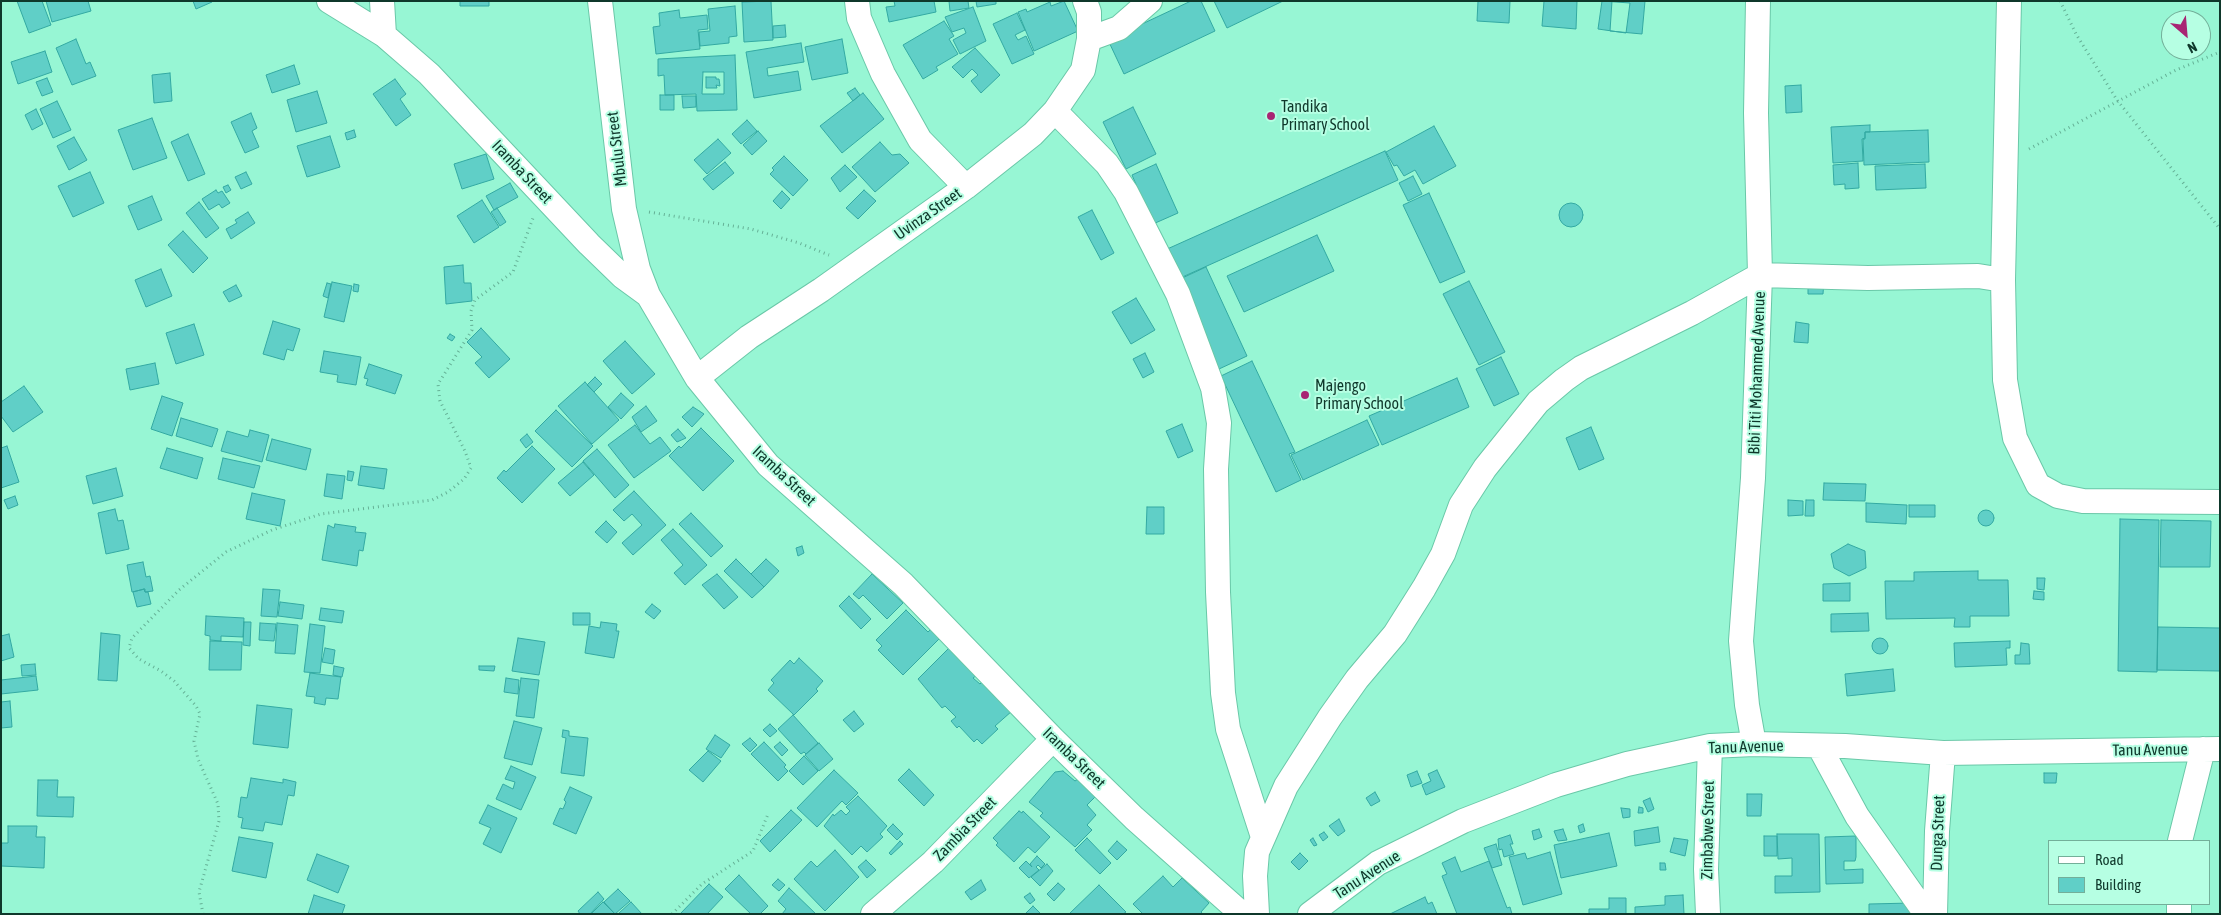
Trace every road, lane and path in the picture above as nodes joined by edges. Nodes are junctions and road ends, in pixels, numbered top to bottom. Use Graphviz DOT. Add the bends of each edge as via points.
graph roads {
  1 [pos="329,1"];
  2 [pos="382,1"];
  3 [pos="600,1"];
  4 [pos="857,1"];
  5 [pos="1085,1"];
  6 [pos="1150,1"];
  7 [pos="1758,1"];
  8 [pos="2010,1"];
  9 [pos="2060,1"];
  10 [pos="384,35"];
  11 [pos="1089,39"];
  12 [pos="2220,52"];
  13 [pos="2117,100"];
  14 [pos="1055,111"];
  15 [pos="2006,162"];
  16 [pos="966,188"];
  17 [pos="542,193"];
  18 [pos="624,209"];
  19 [pos="2220,229"];
  20 [pos="856,265"];
  21 [pos="1760,275"];
  22 [pos="2003,280"];
  23 [pos="648,295"];
  24 [pos="697,378"];
  25 [pos="2220,502"];
  26 [pos="1053,739"];
  27 [pos="1754,744"];
  28 [pos="1710,746"];
  29 [pos="1819,746"];
  30 [pos="2211,749"];
  31 [pos="1943,753"];
  32 [pos="768,814"];
  33 [pos="1262,837"];
  34 [pos="2180,840"];
  35 [pos="203,914"];
  36 [pos="672,914"];
  37 [pos="873,914"];
  38 [pos="1242,914"];
  39 [pos="1257,914"];
  40 [pos="1310,914"];
  41 [pos="1708,914"];
  42 [pos="1926,914"];
  43 [pos="1935,914"];
  1 -- 10 [label="street, Iramba Street"];
  2 -- 10 [label="street"];
  3 -- 18 [label="street, Mbulu Street"];
  4 -- 16 [label="street" via="859,18 883,74 920,140"];
  5 -- 11 [label="street, Uvinza Street" via="1089,12"];
  6 -- 11 [label="street" via="1119,28"];
  7 -- 21 [label="street, Bibi Titi Mohammed Avenue" via="1756,113"];
  8 -- 15 [label="street"];
  9 -- 13 [label="path" via="2076,34"];
  10 -- 17 [label="street, Iramba Street" via="429,74"];
  11 -- 14 [label="street, Uvinza Street" via="1083,70"];
  12 -- 13 [label="path"];
  13 -- 15 [label="path"];
  13 -- 19 [label="path"];
  14 -- 16 [label="street, Uvinza Street" via="1033,134"];
  14 -- 33 [label="street" via="1107,164 1126,192 1178,294 1213,388 1219,423 1216,469 1223,693 1228,729"];
  15 -- 22 [label="street"];
  16 -- 20 [label="street, Uvinza Street"];
  17 -- 23 [label="street, Iramba Street" via="622,276"];
  17 -- 35 [label="path" via="513,272 475,300 471,311 472,330 438,384 440,401 471,468 464,479 432,500 321,514 272,530 226,552 179,590 132,638 129,648 139,659 174,681 200,714 194,741 198,759 218,804 219,820 199,892"];
  18 -- 20 [label="path" via="751,229"];
  18 -- 23 [label="street, Mbulu Street" via="638,269"];
  20 -- 24 [label="street, Uvinza Street" via="748,337"];
  21 -- 22 [label="street" via="1868,278 1978,276"];
  21 -- 27 [label="street, Bibi Titi Mohammed Avenue" via="1753,478 1741,641"];
  21 -- 33 [label="street" via="1581,368 1538,402 1485,468 1461,505 1443,554 1424,588 1395,634 1330,717 1286,786"];
  22 -- 25 [label="street" via="2005,380 2015,438 2038,485 2058,496 2084,501"];
  23 -- 24 [label="street, Iramba Street"];
  24 -- 26 [label="street, Iramba Street" via="768,465 903,584"];
  26 -- 37 [label="street, Zambia Street" via="933,862"];
  26 -- 38 [label="street, Iramba Street" via="1134,818"];
  27 -- 28 [label="street, Tanu Avenue"];
  27 -- 29 [label="street, Tanu Avenue"];
  28 -- 40 [label="street, Tanu Avenue" via="1627,764 1556,785 1463,821 1378,863"];
  28 -- 41 [label="street, Zimbabwe Street" via="1706,869"];
  29 -- 31 [label="street, Tanu Avenue"];
  29 -- 42 [label="street" via="1856,816"];
  30 -- 31 [label="street, Tanu Avenue"];
  30 -- 34 [label="street"];
  31 -- 43 [label="street, Dunga Street"];
  32 -- 36 [label="path" via="753,850 702,884"];
  33 -- 39 [label="street" via="1255,876"];
}
